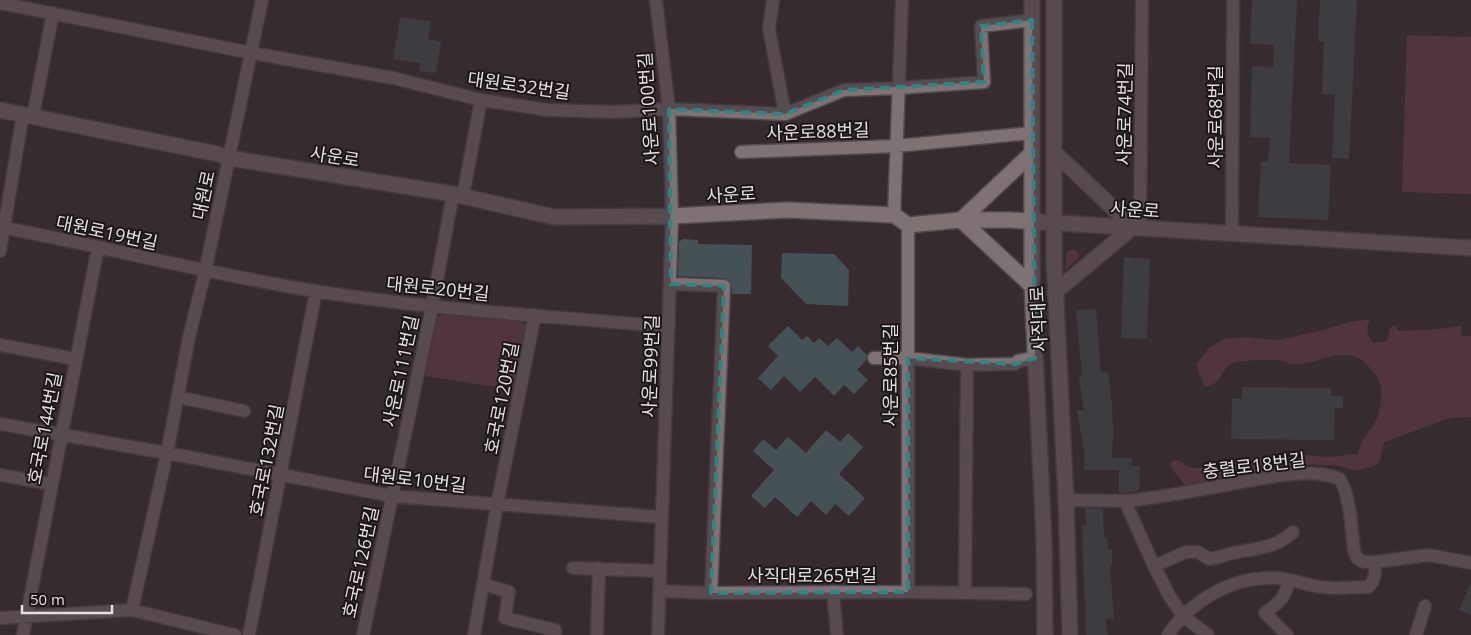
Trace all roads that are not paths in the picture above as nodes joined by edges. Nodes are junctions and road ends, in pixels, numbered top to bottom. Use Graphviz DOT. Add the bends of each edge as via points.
graph roads {
  1 [pos="262,0"];
  2 [pos="656,0"];
  3 [pos="773,0"];
  4 [pos="902,0"];
  5 [pos="1032,0"];
  6 [pos="1054,0"];
  7 [pos="1142,0"];
  8 [pos="1233,0"];
  9 [pos="0,3"];
  10 [pos="54,13"];
  11 [pos="1032,20"];
  12 [pos="252,53"];
  13 [pos="898,88"];
  14 [pos="482,100"];
  15 [pos="668,109"];
  16 [pos="0,110"];
  17 [pos="784,114"];
  18 [pos="28,115"];
  19 [pos="1032,133"];
  20 [pos="896,146"];
  21 [pos="741,152"];
  22 [pos="1054,152"];
  23 [pos="1032,154"];
  24 [pos="229,158"];
  25 [pos="458,195"];
  26 [pos="894,215"];
  27 [pos="672,216"];
  28 [pos="961,220"];
  29 [pos="1032,222"];
  30 [pos="1054,223"];
  31 [pos="908,225"];
  32 [pos="1136,227"];
  33 [pos="2,228"];
  34 [pos="1232,234"];
  35 [pos="98,247"];
  36 [pos="1471,248"];
  37 [pos="0,251"];
  38 [pos="206,272"];
  39 [pos="671,284"];
  40 [pos="1032,286"];
  41 [pos="316,291"];
  42 [pos="1055,292"];
  43 [pos="432,307"];
  44 [pos="535,315"];
  45 [pos="669,327"];
  46 [pos="0,345"];
  47 [pos="874,358"];
  48 [pos="908,358"];
  49 [pos="1035,358"];
  50 [pos="76,359"];
  51 [pos="967,365"];
  52 [pos="178,397"];
  53 [pos="244,411"];
  54 [pos="0,424"];
  55 [pos="61,435"];
  56 [pos="167,453"];
  57 [pos="0,475"];
  58 [pos="281,475"];
  59 [pos="51,484"];
  60 [pos="392,496"];
  61 [pos="1066,500"];
  62 [pos="1126,501"];
  63 [pos="497,505"];
  64 [pos="661,517"];
  65 [pos="1293,532"];
  66 [pos="1375,562"];
  67 [pos="1471,563"];
  68 [pos="1154,566"];
  69 [pos="574,568"];
  70 [pos="599,568"];
  71 [pos="660,571"];
  72 [pos="1289,580"];
  73 [pos="483,584"];
  74 [pos="660,591"];
  75 [pos="833,592"];
  76 [pos="908,592"];
  77 [pos="710,593"];
  78 [pos="965,593"];
  79 [pos="1026,594"];
  80 [pos="1425,606"];
  81 [pos="132,610"];
  82 [pos="26,616"];
  83 [pos="1183,616"];
  84 [pos="0,618"];
  85 [pos="23,635"];
  86 [pos="235,635"];
  87 [pos="249,635"];
  88 [pos="363,635"];
  89 [pos="474,635"];
  90 [pos="554,635"];
  91 [pos="597,635"];
  92 [pos="658,635"];
  93 [pos="837,635"];
  94 [pos="1045,635"];
  95 [pos="1070,635"];
  96 [pos="1168,635"];
  97 [pos="1208,635"];
  98 [pos="1287,635"];
  99 [pos="1416,635"];
  1 -- 12 [label="street, 대원로"];
  2 -- 15 [label="street, 사운로100번길"];
  3 -- 17 [label="street" via="769,29"];
  4 -- 13 [label="street"];
  5 -- 11 [label="street, 사직대로"];
  6 -- 22 [label="street, 사직대로"];
  7 -- 32 [label="street, 사운로74번길"];
  8 -- 34 [label="street, 사운로68번길"];
  9 -- 10 [label="street, 대원로32번길"];
  10 -- 12 [label="street, 대원로32번길"];
  10 -- 18 [label="street"];
  11 -- 13 [label="street" via="981,26 984,82"];
  11 -- 19 [label="street, 사직대로"];
  12 -- 14 [label="street, 대원로32번길" via="393,78"];
  12 -- 24 [label="street, 대원로"];
  13 -- 17 [label="street, 대원로32번길" via="844,90"];
  13 -- 20 [label="street"];
  14 -- 15 [label="street, 대원로32번길" via="548,110 614,112"];
  14 -- 25 [label="street, 사운로111번길"];
  15 -- 17 [label="street, 대원로32번길"];
  15 -- 27 [label="street, 사운로100번길"];
  16 -- 18 [label="street, 사운로"];
  18 -- 24 [label="street, 사운로"];
  18 -- 33 [label="street"];
  19 -- 20 [label="street"];
  19 -- 23 [label="street, 사직대로"];
  20 -- 21 [label="street, 사운로88번길"];
  20 -- 26 [label="street"];
  22 -- 30 [label="street, 사직대로"];
  22 -- 32 [label="street"];
  23 -- 28 [label="street"];
  23 -- 29 [label="street, 사직대로"];
  24 -- 25 [label="street, 사운로"];
  24 -- 38 [label="street, 대원로"];
  25 -- 27 [label="street, 사운로" via="554,217"];
  25 -- 43 [label="street, 사운로111번길"];
  26 -- 27 [label="street, 사운로" via="788,210"];
  26 -- 31 [label="street"];
  27 -- 39 [label="street, 사운로99번길"];
  28 -- 29 [label="street, 사운로"];
  28 -- 31 [label="street, 사운로"];
  28 -- 40 [label="street"];
  29 -- 30 [label="street, 사운로"];
  29 -- 40 [label="street, 사직대로"];
  30 -- 32 [label="street, 사운로"];
  30 -- 42 [label="street, 사직대로"];
  31 -- 48 [label="street, 사운로85번길"];
  32 -- 34 [label="street, 사운로"];
  32 -- 42 [label="street"];
  33 -- 35 [label="street, 대원로19번길"];
  33 -- 37 [label="street"];
  34 -- 36 [label="street, 사운로"];
  35 -- 38 [label="street, 대원로19번길"];
  35 -- 50 [label="street, 호국로144번길"];
  38 -- 41 [label="street, 대원로20번길"];
  38 -- 52 [label="street, 대원로"];
  39 -- 45 [label="street, 사운로99번길"];
  39 -- 77 [label="street" via="724,286"];
  40 -- 49 [label="street, 사직대로"];
  41 -- 43 [label="street, 대원로20번길"];
  41 -- 58 [label="street, 호국로132번길"];
  42 -- 61 [label="street, 사직대로"];
  43 -- 44 [label="street, 대원로20번길"];
  43 -- 60 [label="street, 사운로111번길"];
  44 -- 45 [label="street, 대원로20번길"];
  44 -- 63 [label="street, 호국로120번길"];
  45 -- 64 [label="street, 사운로99번길"];
  46 -- 50 [label="street"];
  47 -- 48 [label="street, 사직대로"];
  48 -- 51 [label="street, 사직대로"];
  48 -- 76 [label="street, 사운로85번길"];
  49 -- 51 [label="street, 사직대로" via="1015,364"];
  49 -- 94 [label="street, 사직대로"];
  50 -- 55 [label="street, 호국로144번길"];
  51 -- 78 [label="street"];
  52 -- 53 [label="street"];
  52 -- 56 [label="street, 대원로"];
  54 -- 55 [label="street, 대원로10번길"];
  55 -- 56 [label="street, 대원로10번길"];
  55 -- 59 [label="street, 호국로144번길"];
  56 -- 58 [label="street, 대원로10번길"];
  56 -- 81 [label="street, 대원로"];
  57 -- 59 [label="street"];
  58 -- 60 [label="street, 대원로10번길"];
  58 -- 87 [label="street, 호국로132번길"];
  59 -- 82 [label="street, 호국로144번길"];
  60 -- 63 [label="street, 대원로10번길"];
  60 -- 88 [label="street, 호국로126번길"];
  61 -- 62 [label="street"];
  61 -- 95 [label="street, 사직대로"];
  62 -- 66 [label="street, 충렬로18번길" via="1278,475 1330,476 1340,479 1345,490 1357,558"];
  62 -- 68 [label="street"];
  63 -- 64 [label="street, 대원로10번길"];
  63 -- 73 [label="street, 호국로120번길"];
  64 -- 71 [label="street, 사운로99번길"];
  65 -- 68 [label="street" via="1285,540 1257,550 1209,559 1198,552 1186,552"];
  66 -- 67 [label="street" via="1429,555"];
  66 -- 72 [label="street" via="1376,573 1368,586 1329,588"];
  68 -- 83 [label="street"];
  69 -- 70 [label="street"];
  70 -- 71 [label="street"];
  70 -- 91 [label="street"];
  71 -- 74 [label="street, 사운로99번길"];
  72 -- 83 [label="street" via="1257,578 1239,582 1219,591"];
  72 -- 98 [label="street" via="1281,602 1265,614"];
  73 -- 89 [label="street, 호국로120번길"];
  73 -- 90 [label="street" via="509,592 505,618 555,630"];
  74 -- 77 [label="street, 사직대로265번길"];
  74 -- 92 [label="street, 사운로99번길"];
  75 -- 76 [label="street, 사직대로265번길"];
  75 -- 77 [label="street, 사직대로265번길"];
  75 -- 93 [label="street"];
  76 -- 78 [label="street, 사직대로265번길"];
  78 -- 79 [label="street, 사직대로265번길"];
  80 -- 99 [label="street"];
  81 -- 82 [label="street"];
  81 -- 86 [label="street"];
  82 -- 84 [label="street"];
  82 -- 85 [label="street, 호국로144번길"];
  83 -- 96 [label="street"];
  83 -- 97 [label="street"];
}
